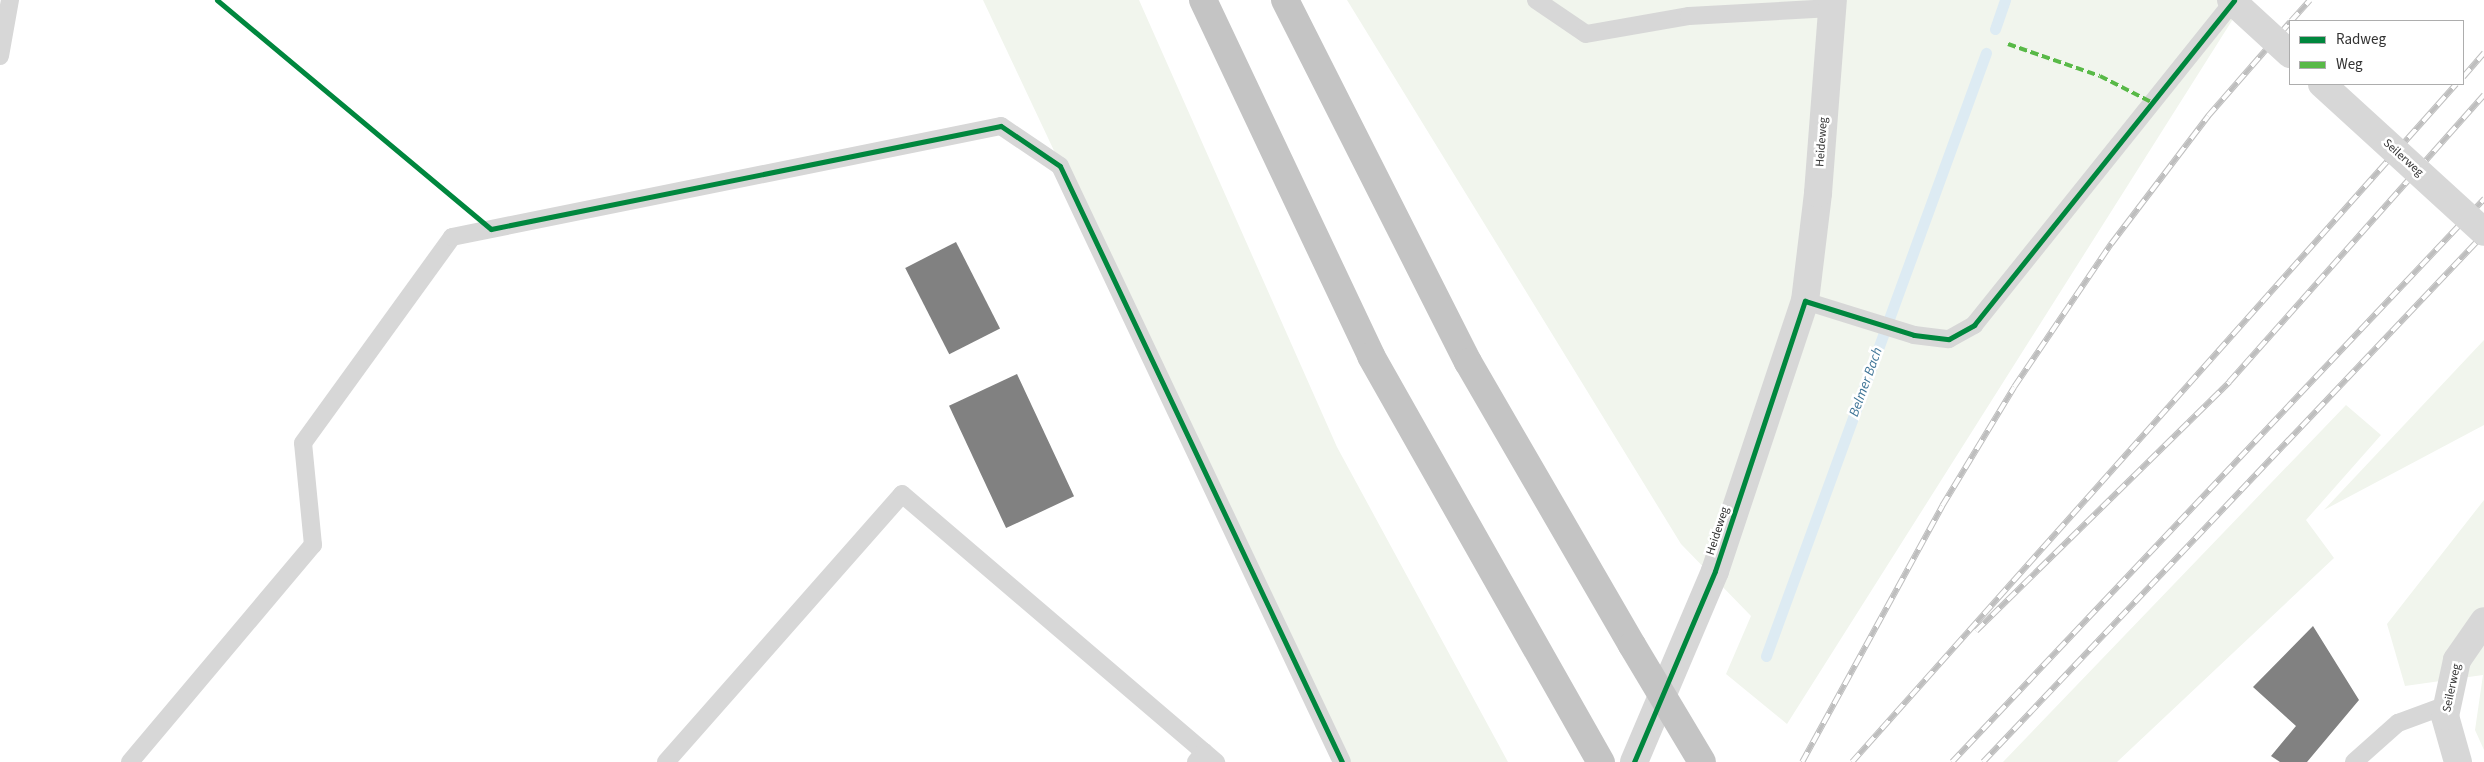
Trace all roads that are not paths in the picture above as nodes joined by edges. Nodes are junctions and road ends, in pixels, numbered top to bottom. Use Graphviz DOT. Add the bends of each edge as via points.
graph roads {
  1 [pos="10,0"];
  2 [pos="1203,0"];
  3 [pos="1285,0"];
  4 [pos="1536,0"];
  5 [pos="2232,0"];
  6 [pos="1832,4"];
  7 [pos="2289,53"];
  8 [pos="0,56"];
  9 [pos="2323,85"];
  10 [pos="2484,232"];
  11 [pos="1805,301"];
  12 [pos="2484,621"];
  13 [pos="2447,704"];
  14 [pos="1205,759"];
  15 [pos="130,762"];
  16 [pos="666,762"];
  17 [pos="1342,762"];
  18 [pos="1600,762"];
  19 [pos="1634,762"];
  20 [pos="1702,762"];
  21 [pos="2354,762"];
  22 [pos="2458,762"];
  1 -- 8 [label="lane"];
  2 -- 18 [label="highway" via="1371,356"];
  3 -- 20 [label="highway, bridge" via="1468,362"];
  4 -- 6 [label="lane" via="1586,34 1689,16"];
  5 -- 7 [label="street, bridge"];
  5 -- 11 [label="lane" via="1974,325 1949,338 1914,335"];
  6 -- 11 [label="street, Heideweg" via="1818,193"];
  9 -- 10 [label="street, Seilerweg, bridge"];
  11 -- 19 [label="street, Heideweg" via="1715,572"];
  12 -- 13 [label="street, Seilerweg" via="2457,660"];
  13 -- 21 [label="lane" via="2398,724"];
  13 -- 22 [label="street, Seilerweg" via="2445,716"];
  14 -- 16 [label="lane" via="902,494"];
  15 -- 17 [label="lane" via="313,545 303,443 452,236 1001,126 1060,166"];
}
